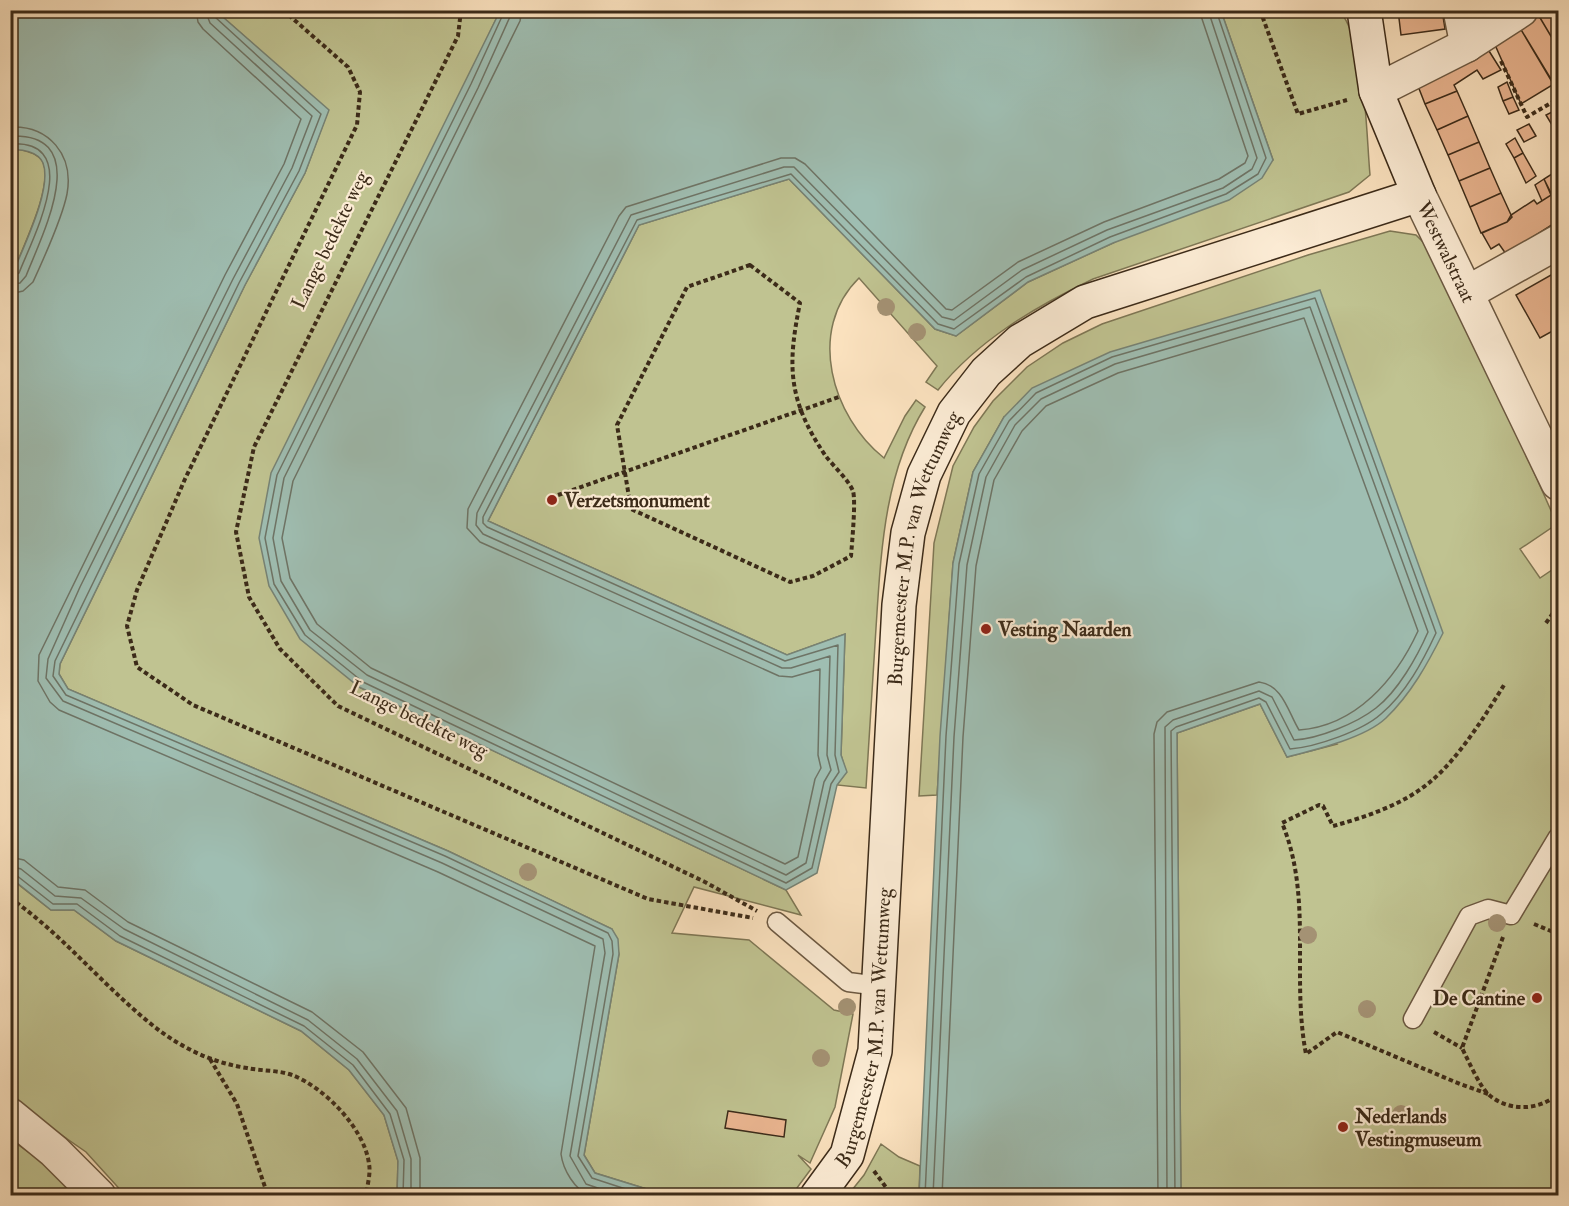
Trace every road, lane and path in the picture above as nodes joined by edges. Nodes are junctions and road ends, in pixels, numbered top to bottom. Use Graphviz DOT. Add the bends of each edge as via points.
graph roads {
  1 [pos="283,10"];
  2 [pos="461,10"];
  3 [pos="1260,10"];
  4 [pos="1460,10"];
  5 [pos="1521,10"];
  6 [pos="1363,14"];
  7 [pos="1476,40"];
  8 [pos="1362,95"];
  9 [pos="1558,99"];
  10 [pos="1419,195"];
  11 [pos="10,217"];
  12 [pos="1558,242"];
  13 [pos="10,250"];
  14 [pos="1467,293"];
  15 [pos="839,397"];
  16 [pos="800,412"];
  17 [pos="626,472"];
  18 [pos="1558,483"];
  19 [pos="558,495"];
  20 [pos="1558,606"];
  21 [pos="1546,623"];
  22 [pos="1504,686"];
  23 [pos="1558,837"];
  24 [pos="10,898"];
  25 [pos="1511,915"];
  26 [pos="777,922"];
  27 [pos="879,986"];
  28 [pos="1413,1019"];
  29 [pos="1462,1048"];
  30 [pos="209,1059"];
  31 [pos="1488,1094"];
  32 [pos="1558,1094"];
  33 [pos="10,1115"];
  34 [pos="99,1196"];
  35 [pos="268,1196"];
  36 [pos="366,1196"];
  37 [pos="817,1196"];
  1 -- 26 [label="path" via="348,67 360,92 357,125 185,479 137,591 127,626 137,667 194,705 648,899"];
  2 -- 26 [label="path, Lange bedekte weg" via="458,36 254,447 236,532 249,597 280,649 338,706 705,882"];
  3 -- 8 [label="path" via="1298,114"];
  4 -- 7 [label="street"];
  5 -- 7 [label="street"];
  6 -- 8 [label="street, Westwalstraat"];
  7 -- 8 [label="street"];
  7 -- 9 [label="path" via="1504,66 1527,117"];
  8 -- 10 [label="street, Westwalstraat"];
  10 -- 14 [label="street, Westwalstraat"];
  10 -- 27 [label="street, Burgemeester M.P. van Wettumweg" via="1085,302 1020,341 986,372 954,413 924,475 908,533 900,593"];
  11 -- 13 [label="path" via="14,242"];
  12 -- 14 [label="street"];
  14 -- 18 [label="street, Westwalstraat"];
  15 -- 16 [label="path"];
  16 -- 17 [label="path"];
  16 -- 17 [label="path" via="853,492 851,556 813,576 790,582 631,509"];
  16 -- 17 [label="path" via="791,376 800,303 750,265 740,268 687,287 617,425"];
  17 -- 19 [label="path"];
  20 -- 21 [label="path"];
  22 -- 31 [label="path" via="1478,727 1430,782 1372,816 1333,826 1319,805 1282,823 1292,847 1299,886 1300,1019 1306,1054 1337,1032"];
  23 -- 25 [label="lane"];
  24 -- 30 [label="path" via="160,1031"];
  25 -- 28 [label="lane" via="1488,909 1469,916"];
  25 -- 29 [label="path"];
  26 -- 27 [label="lane" via="848,982"];
  27 -- 37 [label="street, Burgemeester M.P. van Wettumweg" via="875,1051 848,1155"];
  28 -- 29 [label="path"];
  29 -- 31 [label="path"];
  30 -- 35 [label="path" via="237,1104"];
  30 -- 36 [label="path" via="291,1075 321,1093 356,1126 369,1164"];
  31 -- 32 [label="path" via="1515,1107 1531,1108"];
  33 -- 34 [label="street"];
}
